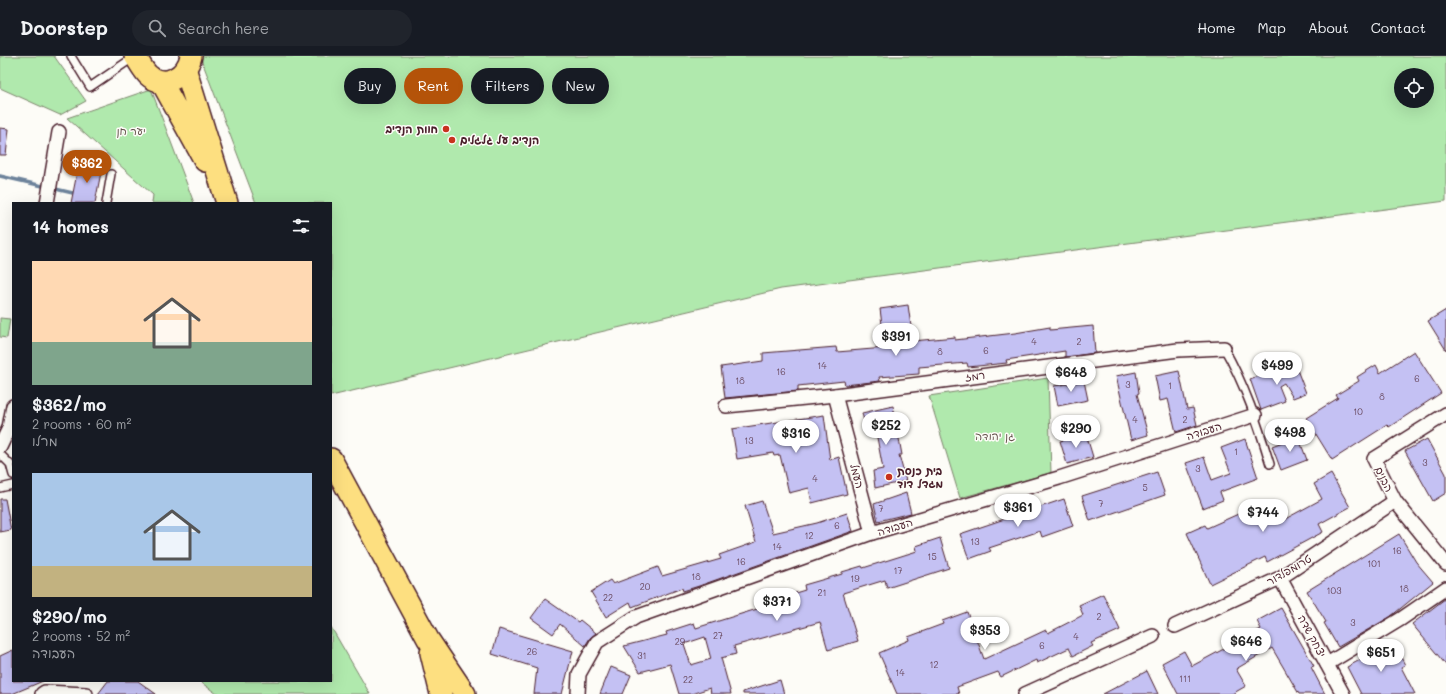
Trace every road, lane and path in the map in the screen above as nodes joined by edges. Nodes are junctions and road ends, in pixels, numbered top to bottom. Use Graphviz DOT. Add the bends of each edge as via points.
graph roads {
  1 [pos="135,56"];
  2 [pos="74,57"];
  3 [pos="188,63"];
  4 [pos="161,81"];
  5 [pos="59,132"];
  6 [pos="111,174"];
  7 [pos="225,198"];
  8 [pos="47,202"];
  9 [pos="106,202"];
  10 [pos="1224,348"];
  11 [pos="835,395"];
  12 [pos="726,406"];
  13 [pos="12,412"];
  14 [pos="1446,414"];
  15 [pos="1255,415"];
  16 [pos="0,447"];
  17 [pos="0,454"];
  18 [pos="332,461"];
  19 [pos="1270,464"];
  20 [pos="12,471"];
  21 [pos="12,485"];
  22 [pos="0,488"];
  23 [pos="1395,501"];
  24 [pos="872,533"];
  25 [pos="1446,564"];
  26 [pos="1280,578"];
  27 [pos="1446,588"];
  28 [pos="1175,626"];
  29 [pos="1153,636"];
  30 [pos="428,639"];
  31 [pos="1327,664"];
  32 [pos="42,694"];
  33 [pos="86,694"];
  34 [pos="441,694"];
  35 [pos="465,694"];
  36 [pos="578,694"];
  37 [pos="1025,694"];
  38 [pos="1343,694"];
  1 -- 2 [label="lane" via="90,87"];
  1 -- 4 [label="main road" via="148,75"];
  3 -- 4 [label="main road" via="176,78"];
  3 -- 7 [label="main road"];
  4 -- 7 [label="main road"];
  5 -- 8 [label="street"];
  6 -- 9 [label="lane"];
  10 -- 11 [label="street, רמז" via="1142,354"];
  10 -- 15 [label="lane"];
  11 -- 12 [label="street, רמז"];
  11 -- 24 [label="street, העמל"];
  13 -- 16 [label="street" via="9,428"];
  14 -- 23 [label="street, הבנים" via="1374,459"];
  15 -- 19 [label="lane"];
  15 -- 24 [label="street, העבודה" via="1051,480"];
  17 -- 20 [label="lane" via="10,464"];
  18 -- 30 [label="main road"];
  21 -- 22 [label="lane"];
  23 -- 25 [label="street, הבנים"];
  23 -- 26 [label="street, טרומפלדור"];
  24 -- 36 [label="street, העבודה" via="636,617 597,642 579,674"];
  26 -- 28 [label="street, טרומפלדור"];
  26 -- 31 [label="street, יצחק שדה"];
  27 -- 31 [label="street"];
  29 -- 37 [label="street"];
  30 -- 34 [label="main road"];
  30 -- 35 [label="main road"];
  31 -- 38 [label="street, יצחק שדה"];
  32 -- 33 [label="street"];
}
